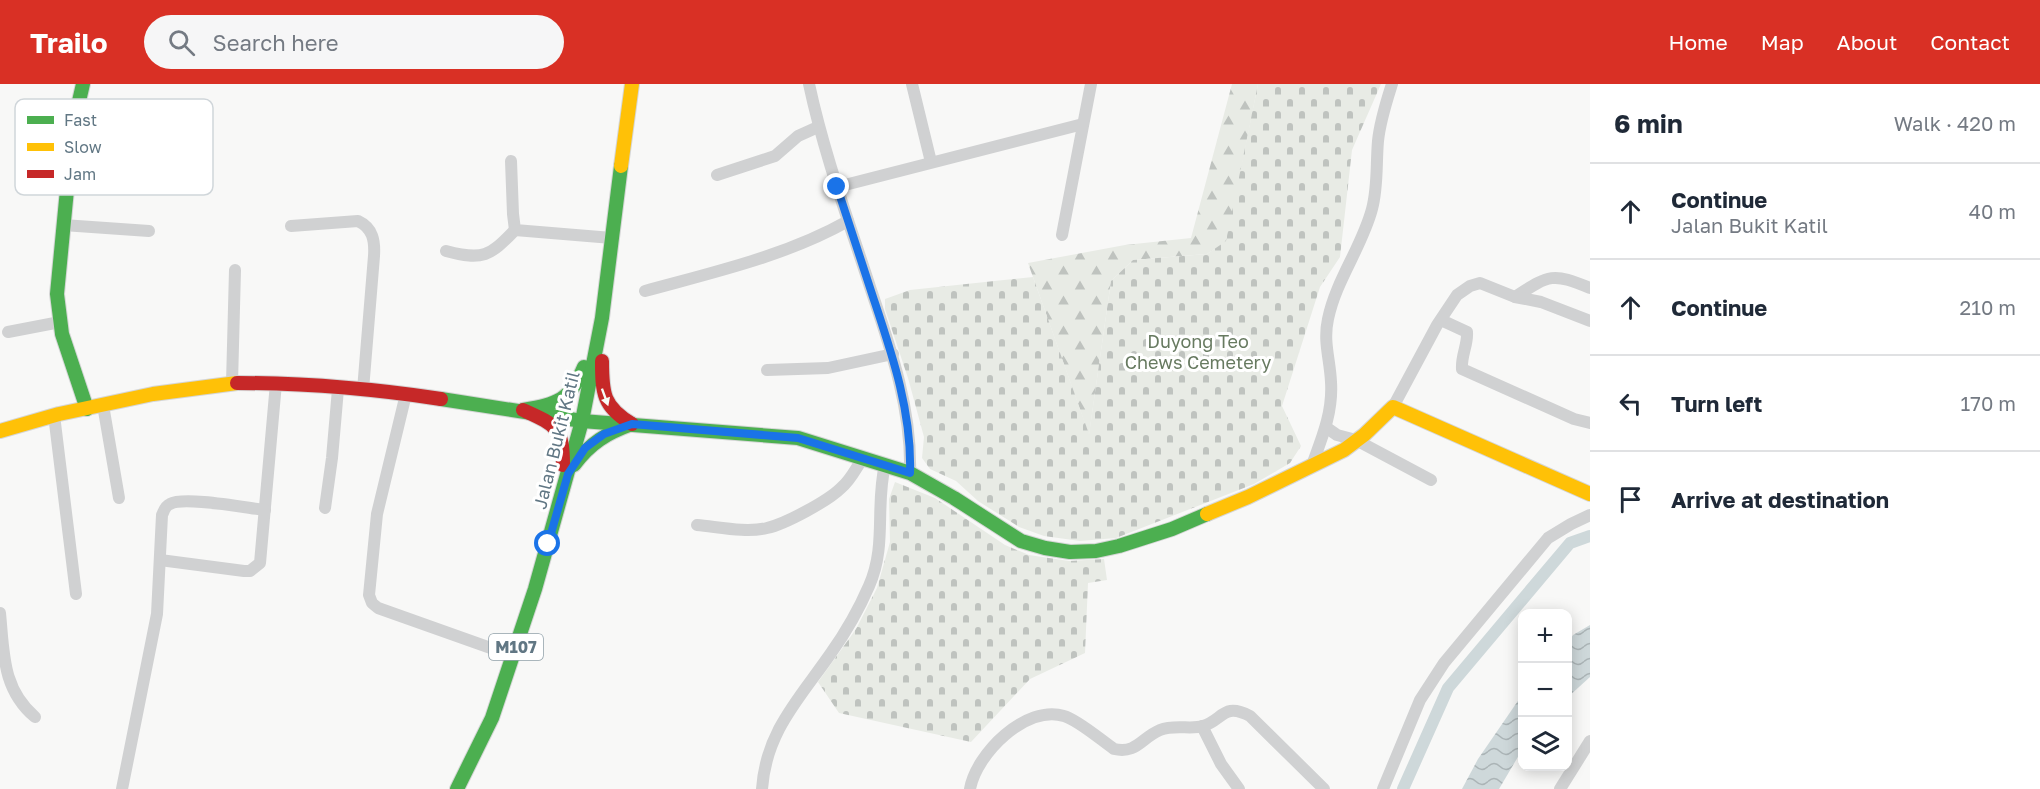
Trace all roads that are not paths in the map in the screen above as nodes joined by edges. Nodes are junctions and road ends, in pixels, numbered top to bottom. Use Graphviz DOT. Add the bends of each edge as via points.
graph roads {
  1 [pos="83,84"];
  2 [pos="632,84"];
  3 [pos="809,84"];
  4 [pos="912,84"];
  5 [pos="1091,84"];
  6 [pos="1392,84"];
  7 [pos="80,99"];
  8 [pos="1083,124"];
  9 [pos="818,127"];
  10 [pos="511,161"];
  11 [pos="931,162"];
  12 [pos="717,175"];
  13 [pos="837,187"];
  14 [pos="66,195"];
  15 [pos="848,221"];
  16 [pos="63,225"];
  17 [pos="291,226"];
  18 [pos="515,230"];
  19 [pos="149,231"];
  20 [pos="1062,235"];
  21 [pos="612,238"];
  22 [pos="446,251"];
  23 [pos="235,270"];
  24 [pos="1590,288"];
  25 [pos="645,291"];
  26 [pos="1515,297"];
  27 [pos="602,318"];
  28 [pos="1441,320"];
  29 [pos="1590,321"];
  30 [pos="60,322"];
  31 [pos="8,332"];
  32 [pos="892,354"];
  33 [pos="767,370"];
  34 [pos="232,383"];
  35 [pos="276,383"];
  36 [pos="338,388"];
  37 [pos="363,390"];
  38 [pos="406,394"];
  39 [pos="103,405"];
  40 [pos="1393,407"];
  41 [pos="87,409"];
  42 [pos="523,410"];
  43 [pos="54,415"];
  44 [pos="582,421"];
  45 [pos="1590,423"];
  46 [pos="632,424"];
  47 [pos="1327,428"];
  48 [pos="0,431"];
  49 [pos="1356,440"];
  50 [pos="863,458"];
  51 [pos="885,465"];
  52 [pos="1311,465"];
  53 [pos="910,473"];
  54 [pos="568,474"];
  55 [pos="1431,480"];
  56 [pos="1590,494"];
  57 [pos="119,498"];
  58 [pos="561,500"];
  59 [pos="325,508"];
  60 [pos="265,510"];
  61 [pos="1590,515"];
  62 [pos="697,525"];
  63 [pos="160,560"];
  64 [pos="75,594"];
  65 [pos="0,613"];
  66 [pos="513,656"];
  67 [pos="35,717"];
  68 [pos="1202,726"];
  69 [pos="1590,741"];
  70 [pos="122,789"];
  71 [pos="457,789"];
  72 [pos="762,789"];
  73 [pos="970,789"];
  74 [pos="1239,789"];
  75 [pos="1324,789"];
  76 [pos="1383,789"];
  77 [pos="1560,789"];
  1 -- 7 [label="street"];
  2 -- 21 [label="street, Jalan Bukit Katil / M107"];
  3 -- 9 [label="street"];
  4 -- 11 [label="street"];
  5 -- 8 [label="street"];
  6 -- 47 [label="street" via="1382,114 1371,211 1339,283 1328,319 1325,346 1332,397"];
  8 -- 11 [label="street"];
  8 -- 20 [label="street"];
  9 -- 12 [label="street" via="798,136 775,156"];
  9 -- 13 [label="street"];
  10 -- 18 [label="street"];
  11 -- 13 [label="street"];
  13 -- 15 [label="street"];
  14 -- 16 [label="street"];
  15 -- 25 [label="street" via="828,233 755,260"];
  15 -- 32 [label="street"];
  16 -- 19 [label="street"];
  16 -- 30 [label="street" via="57,294"];
  17 -- 37 [label="street" via="358,221 371,230 374,256"];
  18 -- 21 [label="street"];
  18 -- 22 [label="street" via="497,249 483,256"];
  21 -- 27 [label="street, Jalan Bukit Katil / M107"];
  23 -- 34 [label="street"];
  24 -- 26 [label="street" via="1567,278 1554,278"];
  26 -- 28 [label="street" via="1480,283 1470,286 1457,295"];
  26 -- 29 [label="street"];
  27 -- 42 [label="street" via="577,386 555,404"];
  27 -- 44 [label="street, Jalan Bukit Katil / M107"];
  27 -- 46 [label="street, one-way" via="602,391 616,416"];
  28 -- 40 [label="street"];
  28 -- 45 [label="street" via="1467,332 1462,369"];
  30 -- 31 [label="street"];
  30 -- 41 [label="street"];
  32 -- 33 [label="street" via="828,368"];
  32 -- 53 [label="street" via="909,427"];
  34 -- 35 [label="street"];
  34 -- 39 [label="street" via="153,393"];
  35 -- 36 [label="street"];
  35 -- 60 [label="street"];
  36 -- 37 [label="street"];
  36 -- 59 [label="street"];
  37 -- 38 [label="street"];
  38 -- 42 [label="street"];
  38 -- 66 [label="street" via="377,513 369,595 372,603"];
  39 -- 41 [label="street"];
  39 -- 57 [label="street"];
  40 -- 49 [label="street"];
  40 -- 56 [label="street"];
  41 -- 43 [label="street"];
  42 -- 44 [label="street"];
  42 -- 58 [label="street" via="549,422 564,442"];
  43 -- 48 [label="street"];
  43 -- 64 [label="street"];
  44 -- 46 [label="street"];
  44 -- 54 [label="street, Jalan Bukit Katil / M107"];
  46 -- 50 [label="street" via="798,438"];
  46 -- 54 [label="street" via="604,434 585,448"];
  47 -- 49 [label="street"];
  47 -- 52 [label="street"];
  49 -- 52 [label="street"];
  49 -- 55 [label="street"];
  50 -- 51 [label="street"];
  50 -- 62 [label="street" via="843,487 778,524 752,529"];
  51 -- 53 [label="street"];
  51 -- 72 [label="street" via="880,495 881,546 871,583 851,623 772,741"];
  52 -- 53 [label="street" via="1278,484 1172,529 1096,551 1070,552 1021,541"];
  54 -- 58 [label="street, Jalan Bukit Katil / M107"];
  58 -- 66 [label="street, Jalan Bukit Katil / M107"];
  60 -- 63 [label="street" via="190,501 169,504 162,515"];
  60 -- 63 [label="street" via="262,557 256,568 244,571"];
  61 -- 76 [label="street" via="1548,538 1444,663 1420,700"];
  63 -- 70 [label="street" via="153,644"];
  65 -- 67 [label="street" via="8,679 23,707"];
  66 -- 71 [label="street, Jalan Bukit Katil / M107" via="492,718"];
  68 -- 73 [label="street" via="1165,729 1134,749 1123,751 1064,716 1036,717 987,751"];
  68 -- 74 [label="street"];
  68 -- 75 [label="street" via="1234,710 1250,716"];
  69 -- 77 [label="street"];
}
